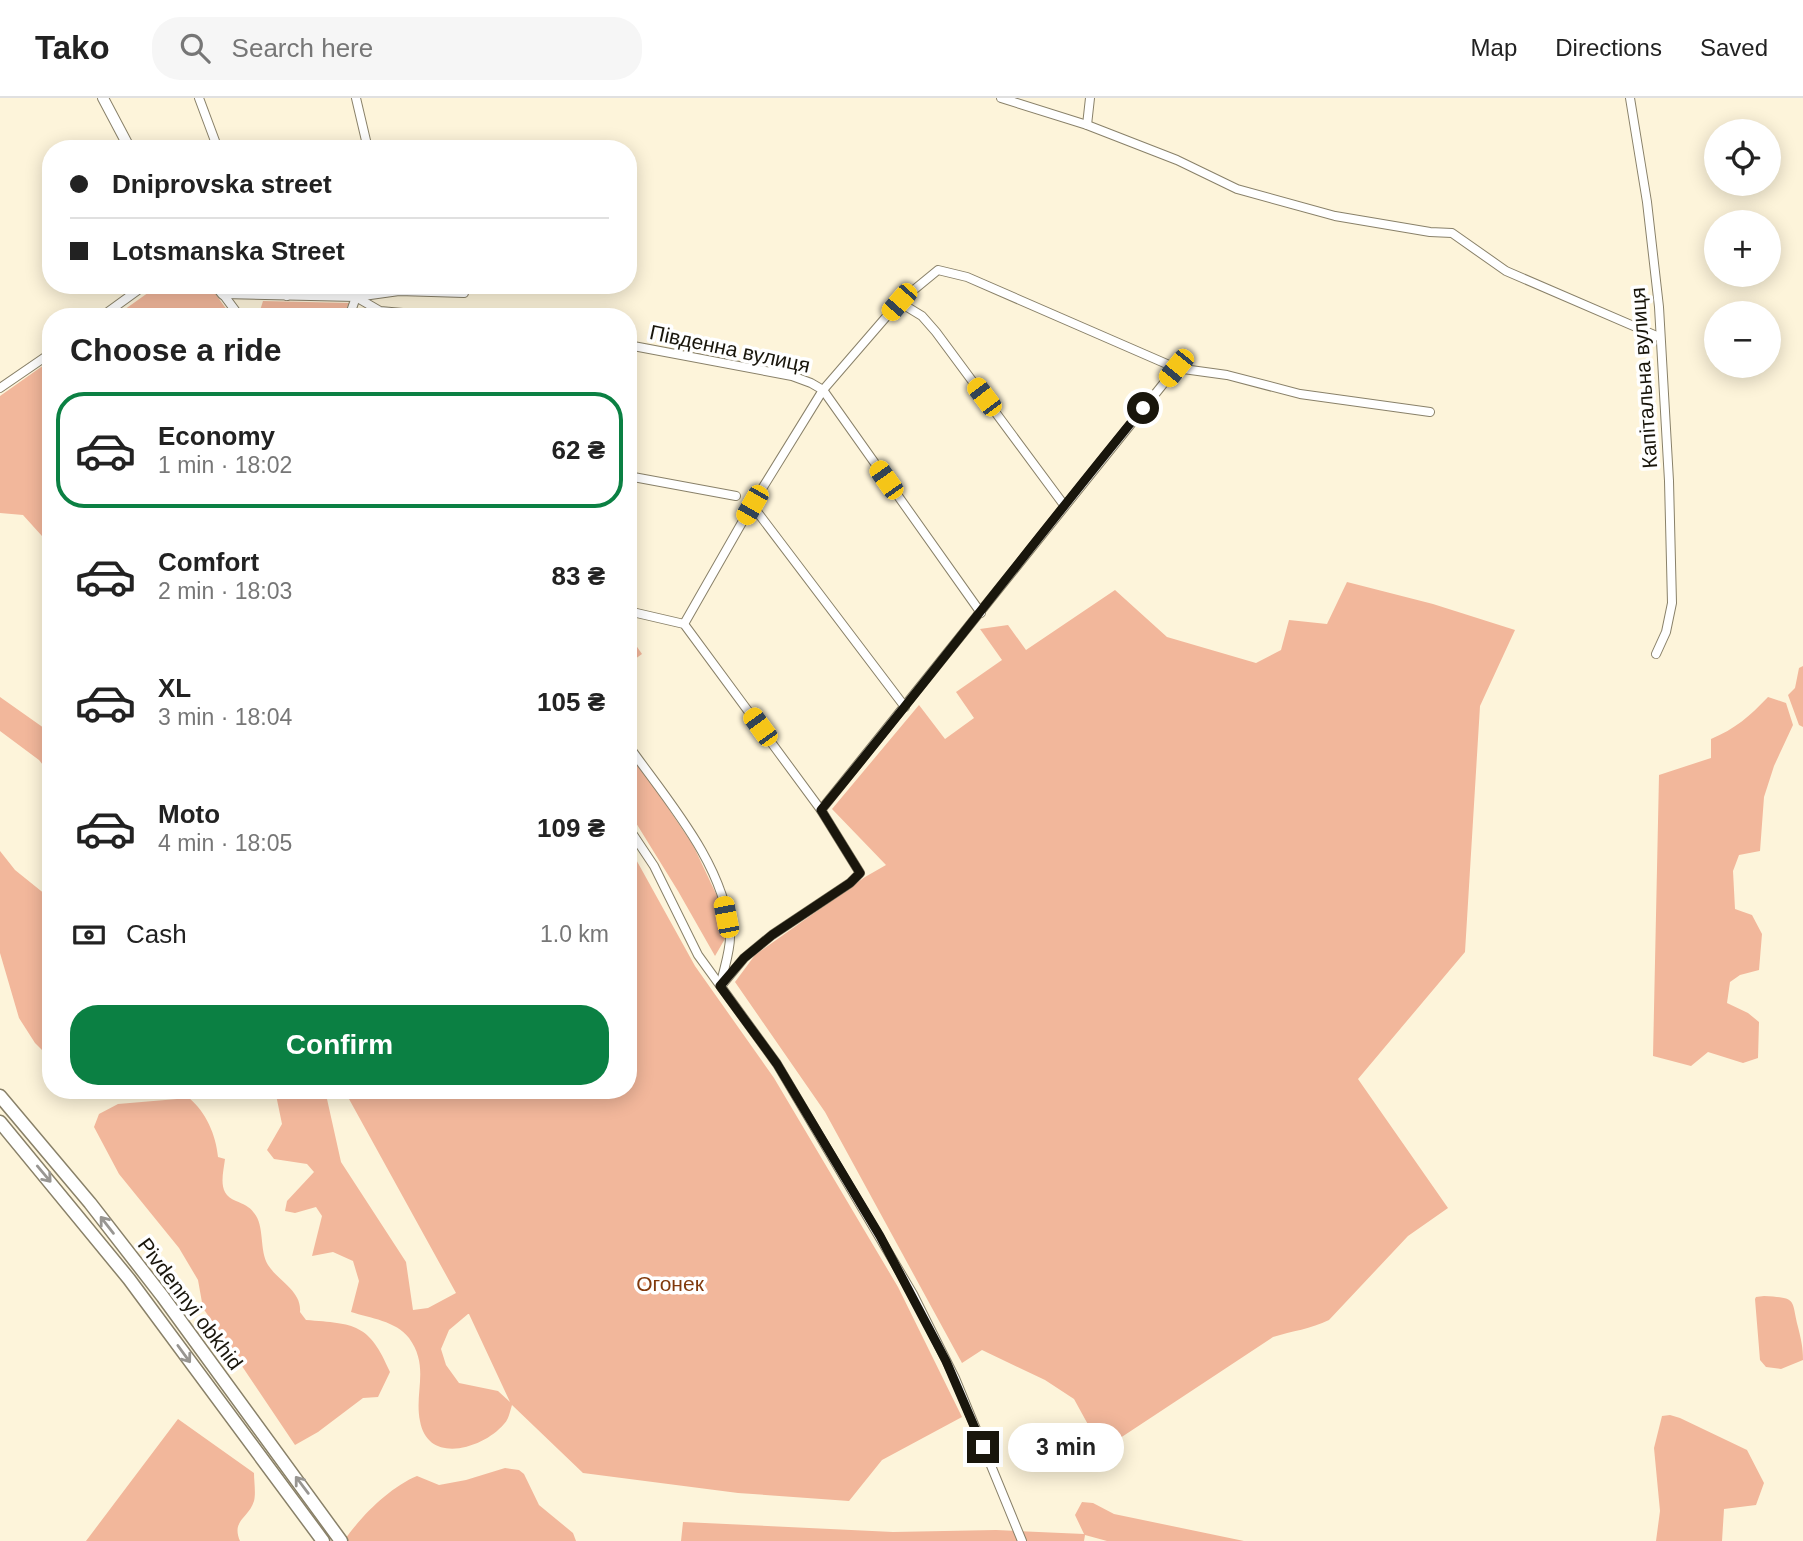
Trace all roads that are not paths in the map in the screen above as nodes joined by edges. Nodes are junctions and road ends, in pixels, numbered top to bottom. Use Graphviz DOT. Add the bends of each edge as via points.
graph roads {
  1 [pos="103,98"];
  2 [pos="199,98"];
  3 [pos="356,98"];
  4 [pos="1000,98"];
  5 [pos="1090,98"];
  6 [pos="1630,98"];
  7 [pos="1087,125"];
  8 [pos="125,140"];
  9 [pos="215,140"];
  10 [pos="366,140"];
  11 [pos="133,294"];
  12 [pos="223,294"];
  13 [pos="370,294"];
  14 [pos="287,296"];
  15 [pos="356,297"];
  16 [pos="899,302"];
  17 [pos="113,308"];
  18 [pos="233,308"];
  19 [pos="352,308"];
  20 [pos="375,308"];
  21 [pos="1659,337"];
  22 [pos="637,347"];
  23 [pos="42,359"];
  24 [pos="1176,368"];
  25 [pos="0,388"];
  26 [pos="822,390"];
  27 [pos="1430,412"];
  28 [pos="637,478"];
  29 [pos="736,495"];
  30 [pos="752,505"];
  31 [pos="1064,505"];
  32 [pos="637,613"];
  33 [pos="981,613"];
  34 [pos="684,624"];
  35 [pos="1656,654"];
  36 [pos="905,707"];
  37 [pos="637,758"];
  38 [pos="821,810"];
  39 [pos="637,840"];
  40 [pos="720,986"];
  41 [pos="0,1096"];
  42 [pos="0,1122"];
  43 [pos="323,1541"];
  44 [pos="341,1541"];
  45 [pos="1022,1541"];
  1 -- 8 [label="street"];
  2 -- 9 [label="street"];
  3 -- 10 [label="street"];
  4 -- 7 [label="street"];
  5 -- 7 [label="street"];
  6 -- 21 [label="street, Капітальна вулиця" via="1647,202"];
  7 -- 21 [label="street" via="1237,189 1335,216 1451,233 1506,271"];
  11 -- 17 [label="street"];
  12 -- 14 [label="street"];
  12 -- 18 [label="street"];
  13 -- 15 [label="street"];
  14 -- 15 [label="street"];
  15 -- 19 [label="street"];
  15 -- 20 [label="street"];
  16 -- 24 [label="street" via="938,270 967,277"];
  16 -- 26 [label="street"];
  16 -- 31 [label="street" via="922,316 936,332"];
  21 -- 35 [label="street, Капітальна вулиця" via="1672,603"];
  22 -- 26 [label="street, Південна вулиця" via="792,376"];
  23 -- 25 [label="street"];
  24 -- 27 [label="street" via="1227,375 1300,394"];
  24 -- 31 [label="street"];
  26 -- 30 [label="street"];
  26 -- 33 [label="street"];
  28 -- 29 [label="street"];
  30 -- 34 [label="street"];
  30 -- 36 [label="street"];
  31 -- 33 [label="street"];
  32 -- 34 [label="street"];
  33 -- 36 [label="street"];
  34 -- 38 [label="street"];
  36 -- 38 [label="street"];
  37 -- 40 [label="street" via="698,844 722,897 730,936"];
  38 -- 40 [label="street" via="860,873 772,935"];
  39 -- 40 [label="street" via="698,955"];
  40 -- 45 [label="street" via="777,1064 913,1294 955,1378"];
  44 -- 41 [label="main road, Pivdennyi obkhid, one-way" via="146,1276"];
  42 -- 43 [label="main road, Pivdennyi obkhid, one-way" via="121,1270"];
}
